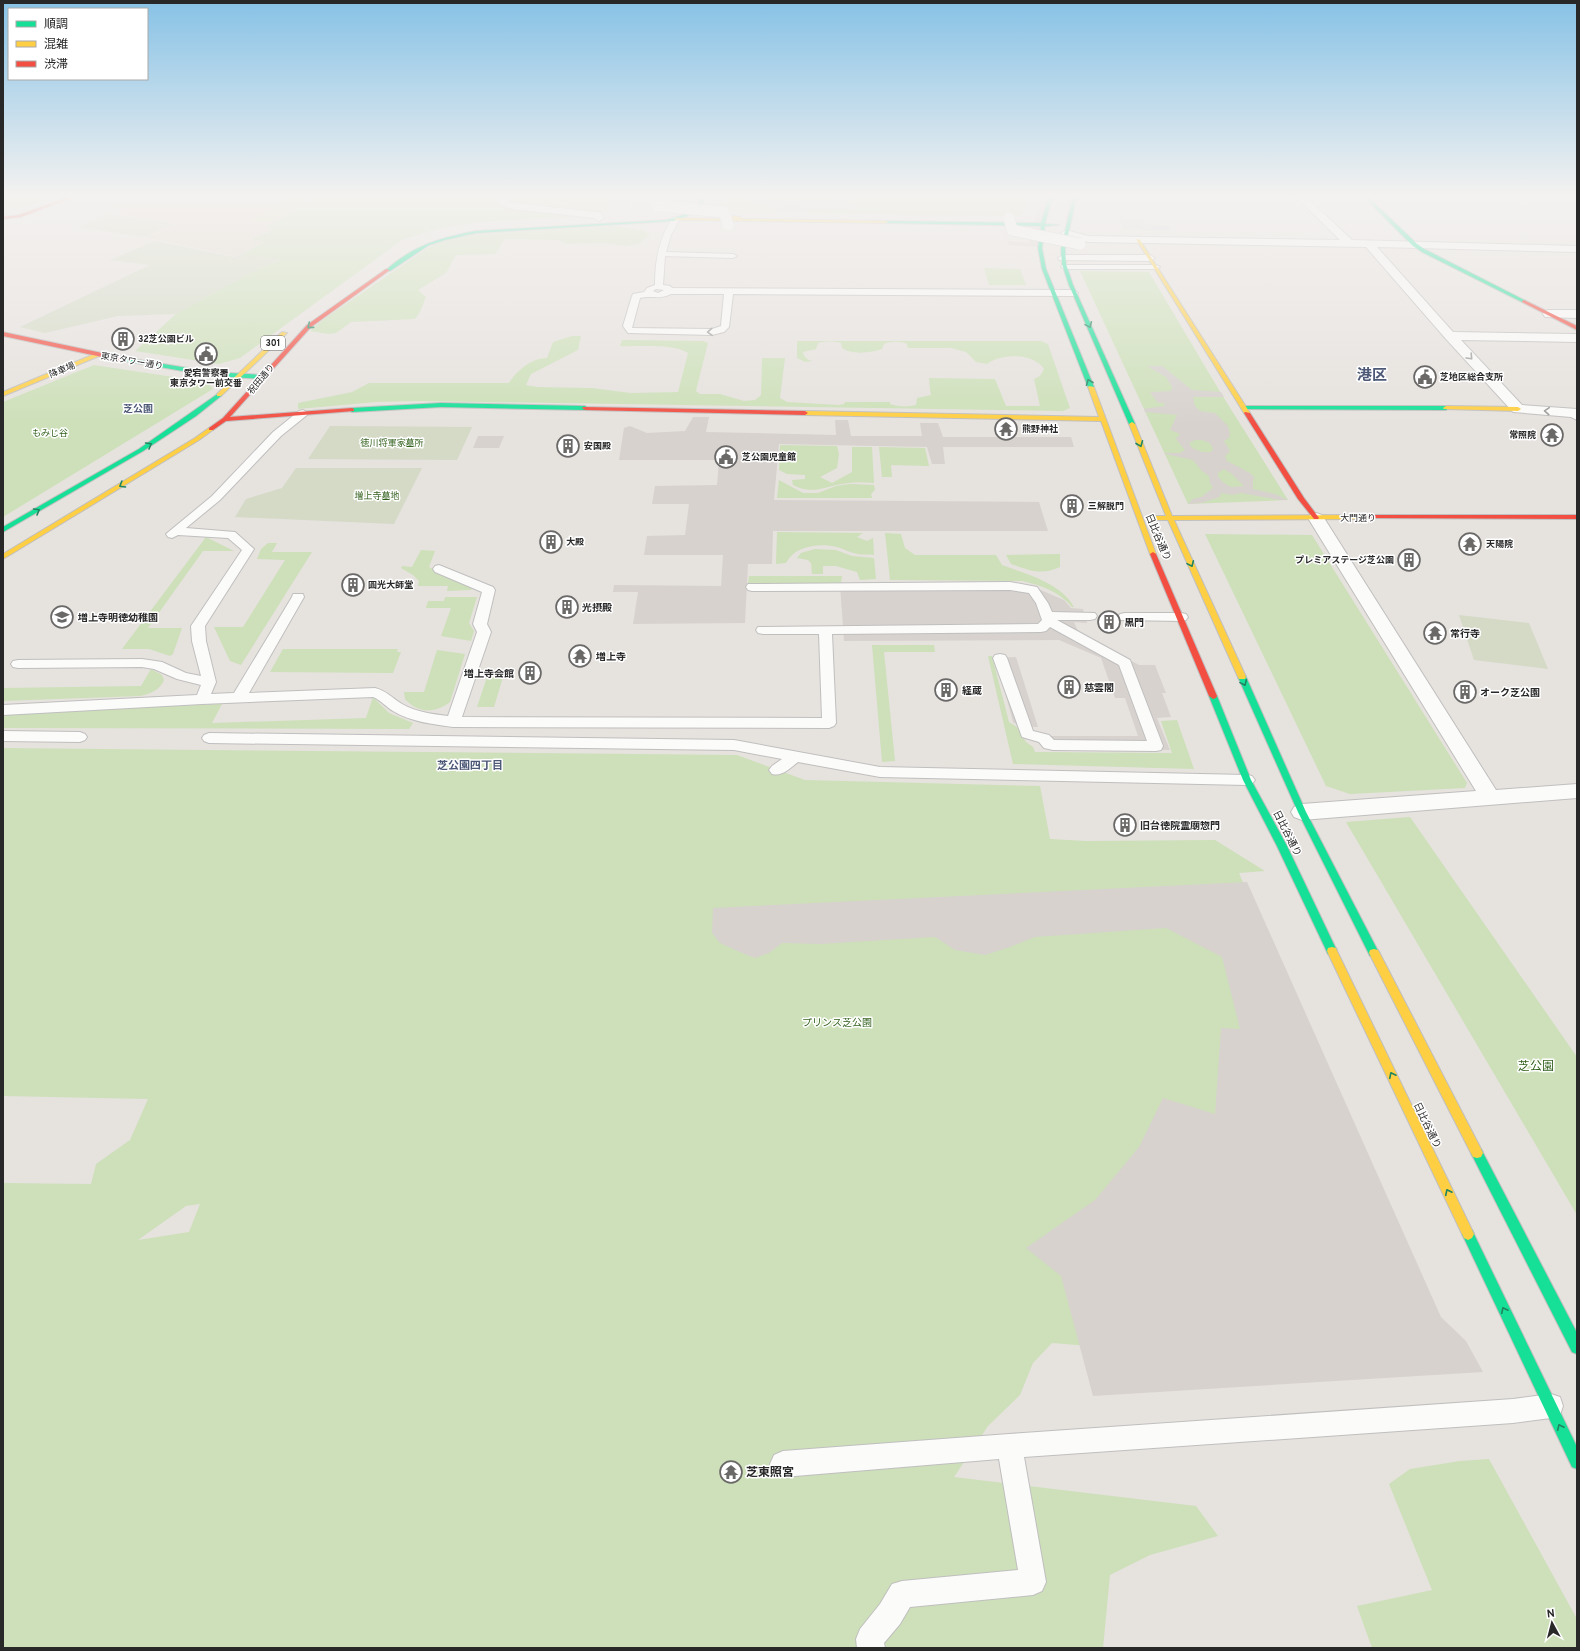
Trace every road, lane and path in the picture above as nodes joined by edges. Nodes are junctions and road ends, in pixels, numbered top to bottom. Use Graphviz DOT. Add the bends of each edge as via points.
graph roads {
  1 [pos="385,272"];
  2 [pos="659,272"];
  3 [pos="1045,272"];
  4 [pos="1067,272"];
  5 [pos="1159,272"];
  6 [pos="1394,272"];
  7 [pos="1468,272"];
  8 [pos="659,287"];
  9 [pos="669,291"];
  10 [pos="729,291"];
  11 [pos="649,293"];
  12 [pos="1053,293"];
  13 [pos="1074,293"];
  14 [pos="1549,314"];
  15 [pos="1577,314"];
  16 [pos="294,325"];
  17 [pos="1577,328"];
  18 [pos="3,334"];
  19 [pos="1450,336"];
  20 [pos="1577,338"];
  21 [pos="97,355"];
  22 [pos="240,375"];
  23 [pos="263,377"];
  24 [pos="3,394"];
  25 [pos="1244,408"];
  26 [pos="1518,409"];
  27 [pos="302,413"];
  28 [pos="1577,416"];
  29 [pos="225,419"];
  30 [pos="1103,419"];
  31 [pos="1577,517"];
  32 [pos="1138,518"];
  33 [pos="1170,518"];
  34 [pos="1316,518"];
  35 [pos="3,530"];
  36 [pos="3,557"];
  37 [pos="439,569"];
  38 [pos="752,586"];
  39 [pos="298,597"];
  40 [pos="1090,616"];
  41 [pos="1125,617"];
  42 [pos="1181,617"];
  43 [pos="1048,618"];
  44 [pos="764,630"];
  45 [pos="825,630"];
  46 [pos="1000,658"];
  47 [pos="18,664"];
  48 [pos="209,682"];
  49 [pos="239,697"];
  50 [pos="202,699"];
  51 [pos="3,710"];
  52 [pos="453,722"];
  53 [pos="3,736"];
  54 [pos="80,737"];
  55 [pos="209,738"];
  56 [pos="796,756"];
  57 [pos="777,770"];
  58 [pos="1247,780"];
  59 [pos="1577,791"];
  60 [pos="1490,797"];
  61 [pos="1302,812"];
  62 [pos="1577,1347"];
  63 [pos="1551,1406"];
  64 [pos="1009,1446"];
  65 [pos="1577,1462"];
  66 [pos="783,1464"];
  67 [pos="871,1648"];
  1 -- 23 [label="main road, 祝田通り / 301, one-way" via="309,326"];
  2 -- 8 [label="lane"];
  3 -- 12 [label="main road, 日比谷通り"];
  4 -- 13 [label="main road, 日比谷通り"];
  5 -- 25 [label="main road"];
  6 -- 19 [label="street"];
  7 -- 14 [label="main road"];
  8 -- 9 [label="lane" via="667,288"];
  8 -- 11 [label="lane" via="648,289"];
  9 -- 10 [label="lane"];
  9 -- 11 [label="lane" via="661,295"];
  10 -- 11 [label="lane, one-way" via="725,327 721,330 631,331 627,326 636,296"];
  10 -- 12 [label="lane"];
  12 -- 13 [label="lane"];
  30 -- 12 [label="main road, 日比谷通り, one-way"];
  13 -- 33 [label="main road, 日比谷通り, one-way"];
  14 -- 15 [label="street"];
  14 -- 17 [label="main road"];
  16 -- 22 [label="main road, 祝田通り / 301"];
  18 -- 21 [label="main road, 東京タワー通り"];
  19 -- 20 [label="street"];
  19 -- 26 [label="street, one-way"];
  21 -- 22 [label="main road, 東京タワー通り" via="212,374"];
  21 -- 24 [label="main road, 降車場"];
  22 -- 23 [label="main road, 東京タワー通り"];
  35 -- 22 [label="main road, 祝田通り / 301, one-way" via="169,432 213,400"];
  23 -- 29 [label="main road, 祝田通り / 301"];
  25 -- 26 [label="main road"];
  25 -- 34 [label="main road"];
  28 -- 26 [label="street, one-way" via="1576,413"];
  27 -- 29 [label="main road"];
  27 -- 30 [label="main road" via="403,405 490,405"];
  27 -- 48 [label="lane" via="277,434 216,498 174,533 232,534 248,550 198,626"];
  29 -- 36 [label="main road, 祝田通り / 301, one-way" via="197,439"];
  30 -- 32 [label="main road, 日比谷通り"];
  31 -- 34 [label="main road, 大門通り"];
  32 -- 33 [label="main road, 大門通り"];
  32 -- 42 [label="main road, 日比谷通り"];
  33 -- 34 [label="main road, 大門通り"];
  33 -- 61 [label="main road, 日比谷通り, one-way"];
  34 -- 60 [label="street"];
  37 -- 52 [label="lane" via="489,590 480,624 484,632"];
  38 -- 43 [label="lane" via="1010,586 1033,590"];
  39 -- 49 [label="lane"];
  40 -- 43 [label="lane"];
  41 -- 42 [label="lane"];
  42 -- 58 [label="main road, 日比谷通り"];
  43 -- 45 [label="lane" via="1041,628"];
  43 -- 46 [label="lane" via="1125,663 1156,746 1053,745 1044,738 1027,734"];
  44 -- 45 [label="lane"];
  45 -- 52 [label="lane" via="829,723"];
  47 -- 48 [label="lane" via="142,663 157,665 182,676"];
  48 -- 50 [label="lane"];
  49 -- 50 [label="lane"];
  49 -- 52 [label="lane" via="375,692 384,695 396,708 417,716"];
  50 -- 51 [label="lane"];
  53 -- 54 [label="lane"];
  55 -- 56 [label="lane" via="734,745"];
  56 -- 57 [label="lane"];
  56 -- 58 [label="lane" via="880,772"];
  63 -- 58 [label="main road, 日比谷通り, one-way" via="1286,853"];
  59 -- 60 [label="street"];
  60 -- 61 [label="street"];
  61 -- 62 [label="main road, 日比谷通り"];
  63 -- 64 [label="lane" via="1513,1411"];
  65 -- 63 [label="main road, 日比谷通り, one-way"];
  64 -- 66 [label="lane"];
  64 -- 67 [label="lane" via="1033,1582 902,1594 870,1639"];
}
